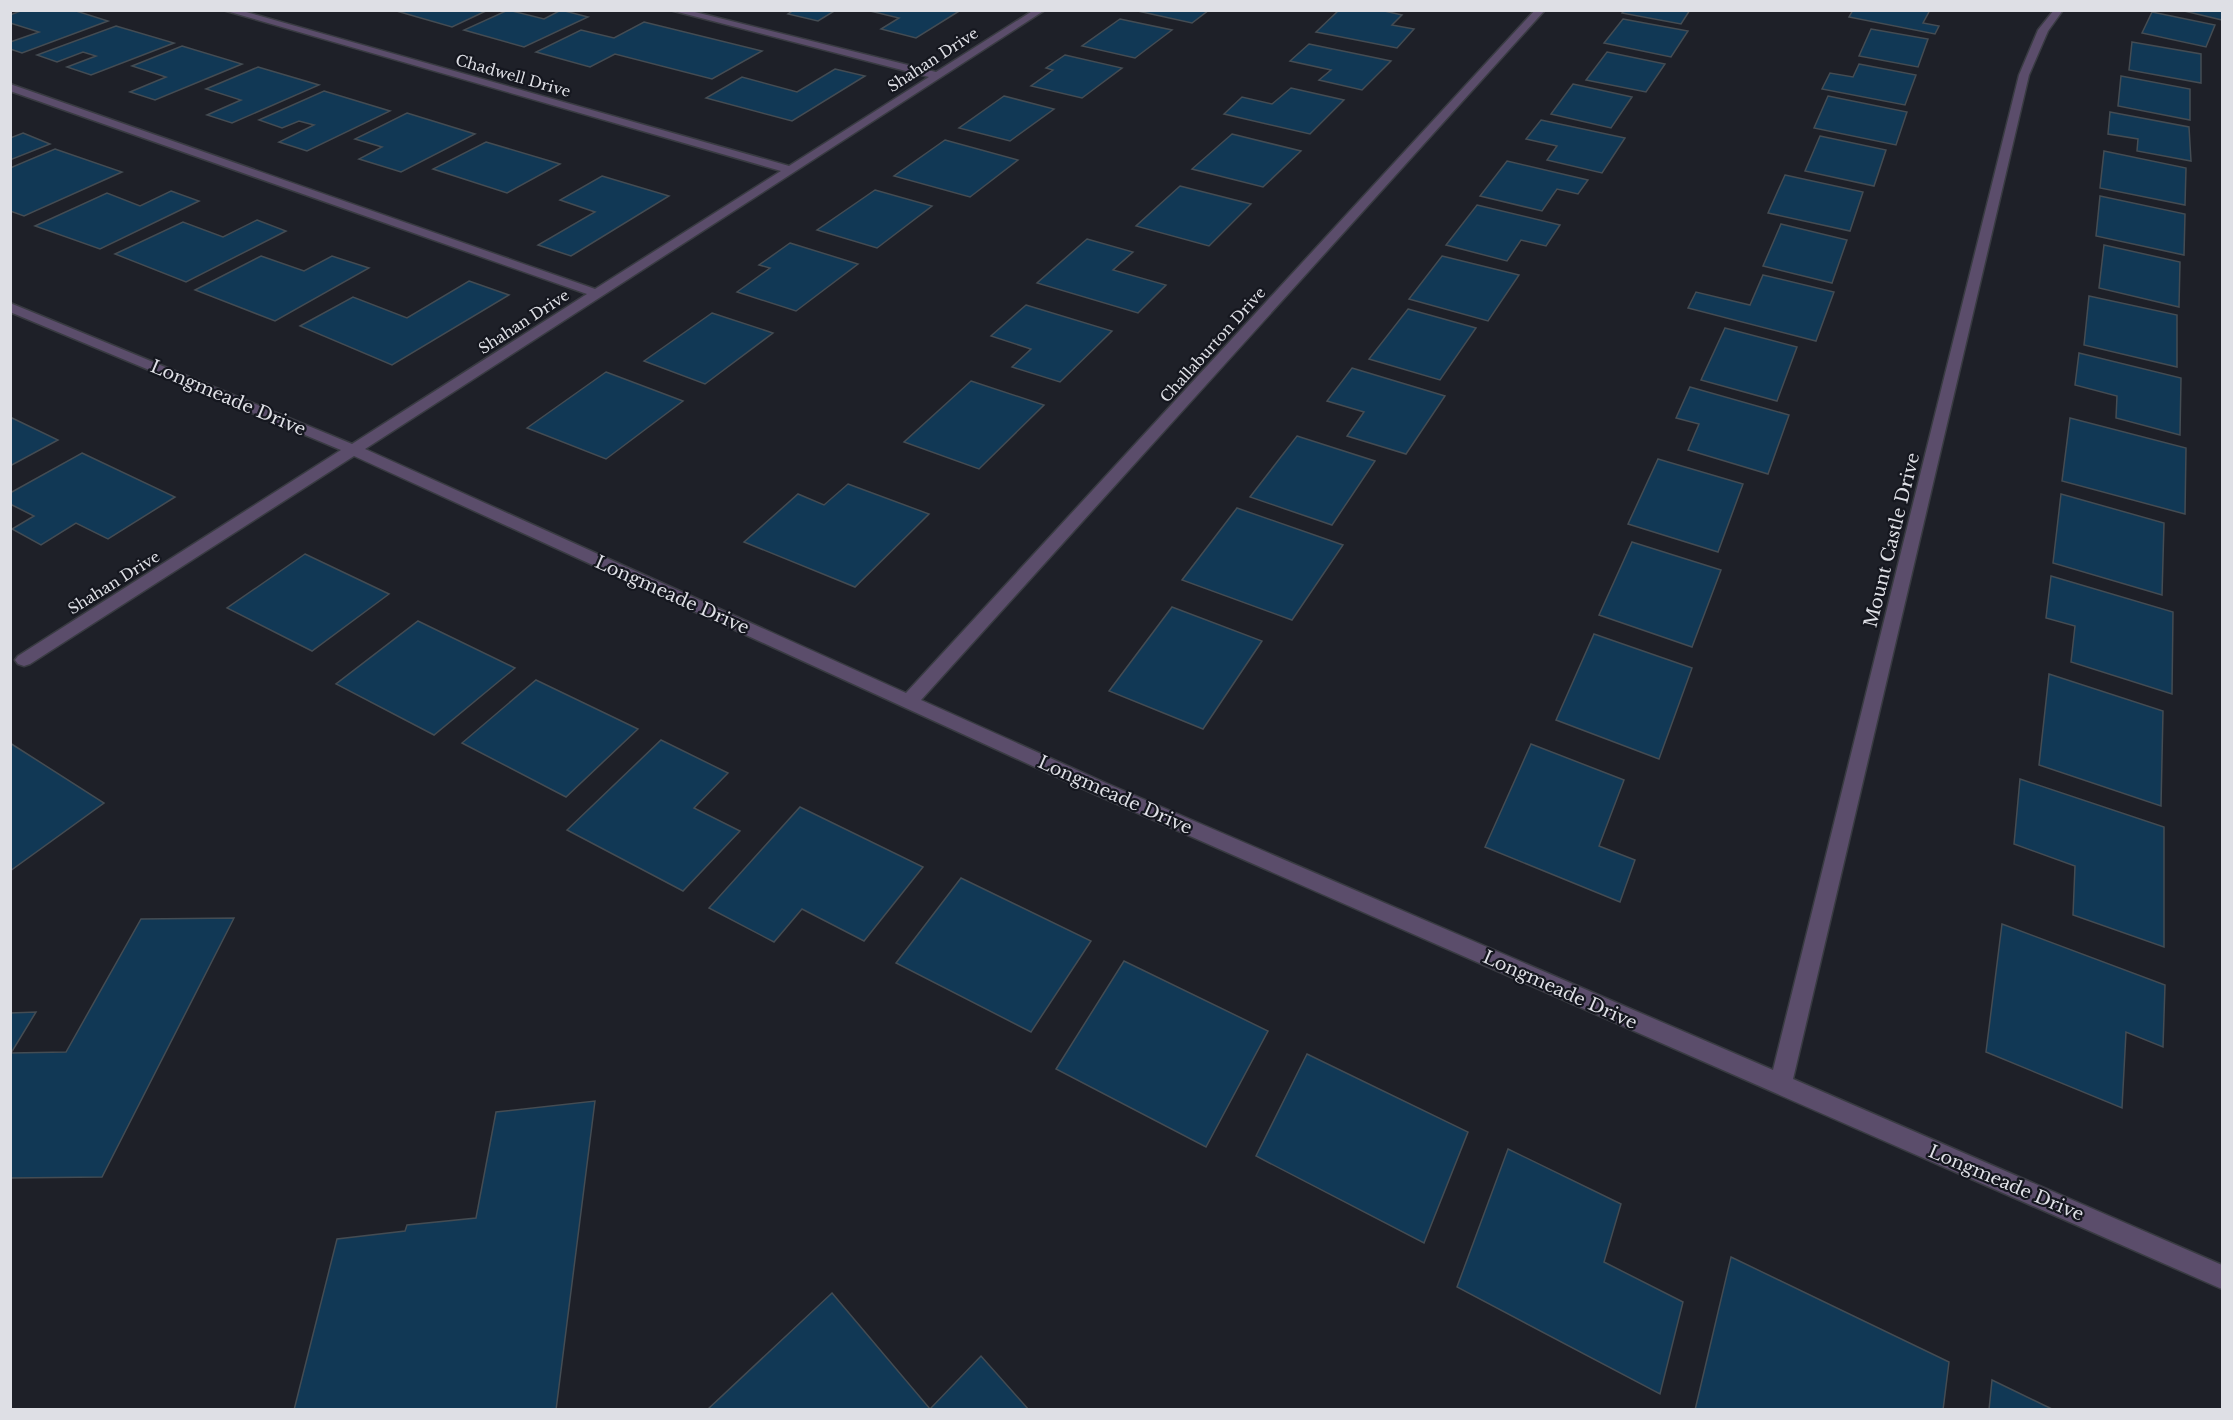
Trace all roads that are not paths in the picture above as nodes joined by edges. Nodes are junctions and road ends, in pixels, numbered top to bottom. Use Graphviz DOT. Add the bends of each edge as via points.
graph roads {
  1 [pos="227,10"];
  2 [pos="674,10"];
  3 [pos="1041,10"];
  4 [pos="1541,10"];
  5 [pos="2059,10"];
  6 [pos="938,76"];
  7 [pos="10,87"];
  8 [pos="791,170"];
  9 [pos="598,294"];
  10 [pos="10,307"];
  11 [pos="354,450"];
  12 [pos="24,660"];
  13 [pos="909,702"];
  14 [pos="1780,1086"];
  15 [pos="2223,1277"];
  1 -- 8 [label="street, Chadwell Drive"];
  2 -- 6 [label="street"];
  3 -- 6 [label="street, Shahan Drive"];
  4 -- 13 [label="street, Challaburton Drive"];
  5 -- 14 [label="street, Mount Castle Drive" via="2043,30 2024,75"];
  6 -- 8 [label="street, Shahan Drive"];
  7 -- 9 [label="street"];
  8 -- 9 [label="street, Shahan Drive"];
  9 -- 11 [label="street, Shahan Drive"];
  10 -- 11 [label="street, Longmeade Drive"];
  11 -- 12 [label="street, Shahan Drive"];
  11 -- 13 [label="street, Longmeade Drive"];
  13 -- 14 [label="street, Longmeade Drive"];
  14 -- 15 [label="street, Longmeade Drive"];
}
